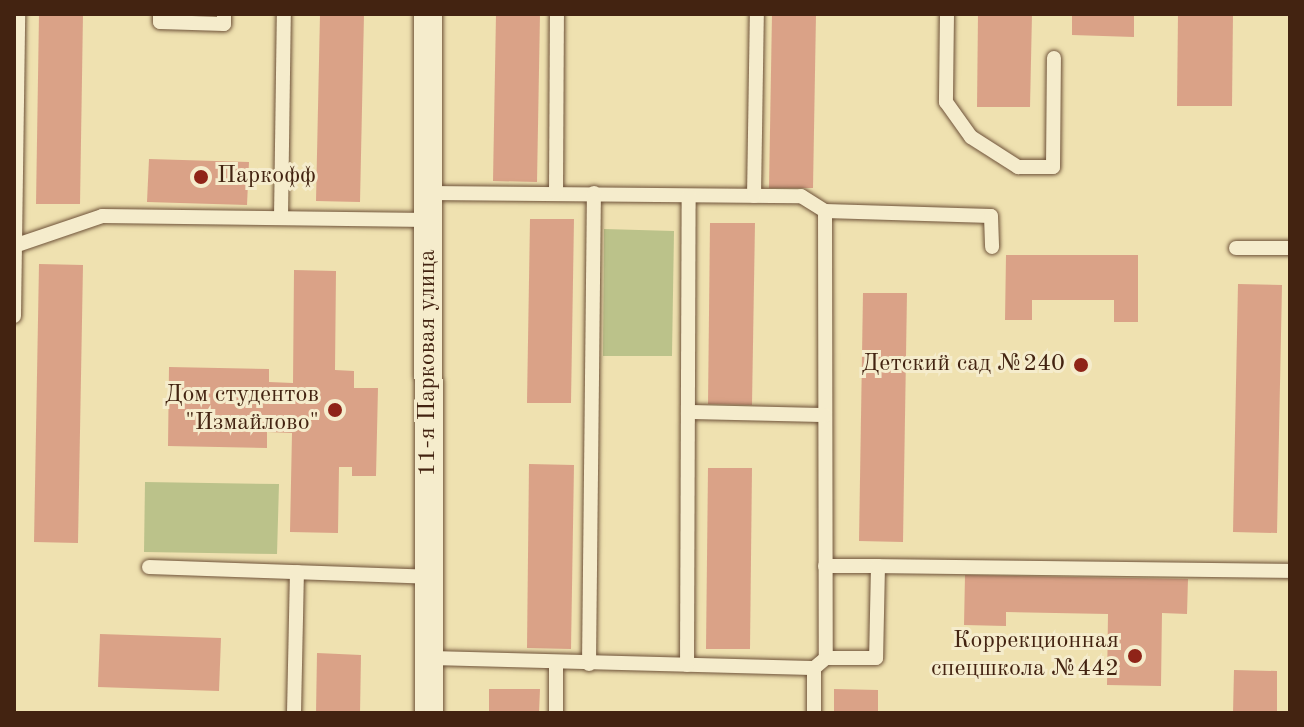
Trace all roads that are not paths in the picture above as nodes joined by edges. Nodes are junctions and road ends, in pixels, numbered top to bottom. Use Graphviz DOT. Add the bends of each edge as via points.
graph roads {
  1 [pos="18,14"];
  2 [pos="160,14"];
  3 [pos="224,14"];
  4 [pos="284,14"];
  5 [pos="428,14"];
  6 [pos="557,14"];
  7 [pos="757,14"];
  8 [pos="947,14"];
  9 [pos="1054,58"];
  10 [pos="556,193"];
  11 [pos="594,193"];
  12 [pos="689,196"];
  13 [pos="754,196"];
  14 [pos="428,206"];
  15 [pos="825,211"];
  16 [pos="281,217"];
  17 [pos="15,246"];
  18 [pos="992,247"];
  19 [pos="1236,248"];
  20 [pos="1290,248"];
  21 [pos="14,316"];
  22 [pos="688,412"];
  23 [pos="825,415"];
  24 [pos="825,566"];
  25 [pos="878,566"];
  26 [pos="149,567"];
  27 [pos="1290,571"];
  28 [pos="297,572"];
  29 [pos="429,577"];
  30 [pos="429,658"];
  31 [pos="826,658"];
  32 [pos="556,662"];
  33 [pos="589,664"];
  34 [pos="687,665"];
  35 [pos="814,668"];
  36 [pos="294,713"];
  37 [pos="429,713"];
  38 [pos="556,713"];
  39 [pos="814,713"];
  1 -- 17 [label="lane"];
  2 -- 3 [label="lane" via="160,22 224,24"];
  4 -- 16 [label="lane"];
  5 -- 14 [label="street, 11-я Парковая улица"];
  6 -- 10 [label="lane"];
  7 -- 13 [label="lane"];
  8 -- 9 [label="lane" via="946,102 971,137 1018,167 1053,167"];
  10 -- 11 [label="lane"];
  10 -- 14 [label="lane"];
  11 -- 12 [label="lane"];
  11 -- 33 [label="lane"];
  12 -- 13 [label="lane"];
  12 -- 22 [label="lane"];
  13 -- 15 [label="lane" via="801,196"];
  14 -- 16 [label="lane"];
  14 -- 29 [label="street, 11-я Парковая улица"];
  15 -- 18 [label="lane" via="991,216"];
  15 -- 23 [label="lane"];
  16 -- 17 [label="lane" via="102,216"];
  17 -- 21 [label="lane"];
  19 -- 20 [label="lane"];
  22 -- 23 [label="lane"];
  22 -- 34 [label="lane"];
  23 -- 24 [label="lane"];
  24 -- 25 [label="lane"];
  24 -- 31 [label="lane"];
  25 -- 27 [label="lane"];
  25 -- 31 [label="lane" via="876,658"];
  26 -- 28 [label="lane"];
  28 -- 29 [label="lane"];
  28 -- 36 [label="lane"];
  29 -- 30 [label="street, 11-я Парковая улица"];
  30 -- 32 [label="lane"];
  30 -- 37 [label="street, 11-я Парковая улица"];
  31 -- 35 [label="lane"];
  32 -- 33 [label="lane"];
  32 -- 38 [label="lane"];
  33 -- 34 [label="lane"];
  34 -- 35 [label="lane"];
  35 -- 39 [label="lane"];
}
